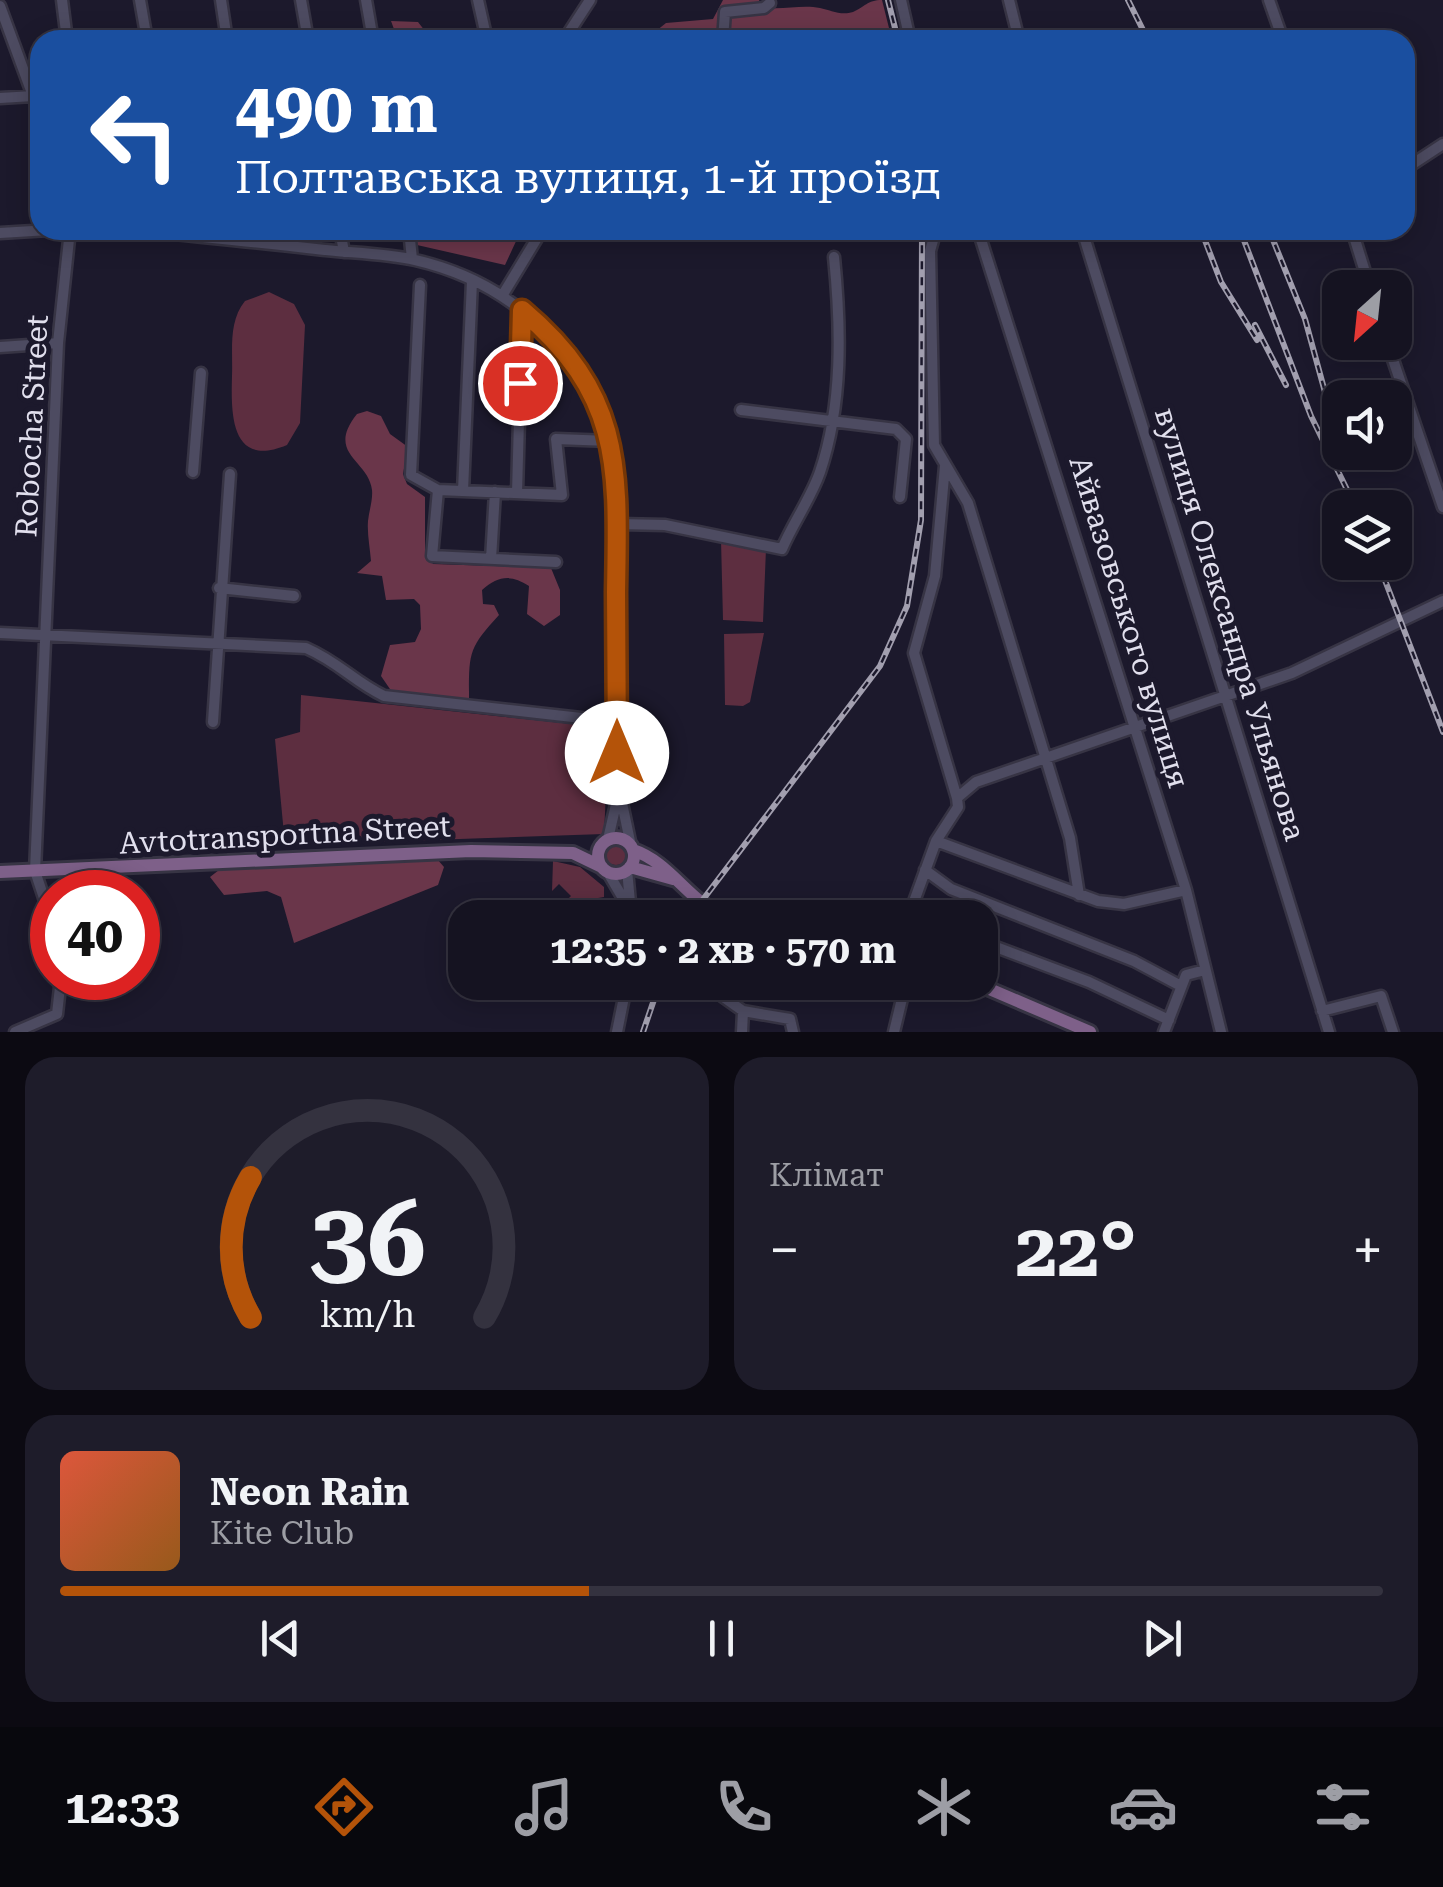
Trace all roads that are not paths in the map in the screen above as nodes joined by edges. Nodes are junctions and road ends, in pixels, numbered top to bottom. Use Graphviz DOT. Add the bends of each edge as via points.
graph roads {
  1 [pos="62,0"];
  2 [pos="140,0"];
  3 [pos="221,0"];
  4 [pos="301,0"];
  5 [pos="366,0"];
  6 [pos="478,0"];
  7 [pos="590,0"];
  8 [pos="901,0"];
  9 [pos="1009,0"];
  10 [pos="1268,0"];
  11 [pos="770,3"];
  12 [pos="0,6"];
  13 [pos="66,30"];
  14 [pos="146,30"];
  15 [pos="226,30"];
  16 [pos="306,30"];
  17 [pos="371,30"];
  18 [pos="485,30"];
  19 [pos="570,30"];
  20 [pos="724,30"];
  21 [pos="908,30"];
  22 [pos="1016,30"];
  23 [pos="1280,30"];
  24 [pos="30,88"];
  25 [pos="30,96"];
  26 [pos="0,98"];
  27 [pos="1443,144"];
  28 [pos="1415,162"];
  29 [pos="30,232"];
  30 [pos="0,234"];
  31 [pos="69,240"];
  32 [pos="240,240"];
  33 [pos="263,240"];
  34 [pos="342,240"];
  35 [pos="409,240"];
  36 [pos="536,240"];
  37 [pos="933,240"];
  38 [pos="981,240"];
  39 [pos="1085,240"];
  40 [pos="1355,240"];
  41 [pos="263,243"];
  42 [pos="344,252"];
  43 [pos="834,256"];
  44 [pos="412,259"];
  45 [pos="1364,270"];
  46 [pos="472,280"];
  47 [pos="420,285"];
  48 [pos="502,296"];
  49 [pos="522,310"];
  50 [pos="58,343"];
  51 [pos="0,347"];
  52 [pos="1393,360"];
  53 [pos="200,374"];
  54 [pos="741,410"];
  55 [pos="833,421"];
  56 [pos="610,441"];
  57 [pos="945,465"];
  58 [pos="193,472"];
  59 [pos="230,474"];
  60 [pos="438,490"];
  61 [pos="463,491"];
  62 [pos="495,492"];
  63 [pos="517,493"];
  64 [pos="900,497"];
  65 [pos="1443,507"];
  66 [pos="618,524"];
  67 [pos="492,559"];
  68 [pos="556,562"];
  69 [pos="219,588"];
  70 [pos="294,596"];
  71 [pos="1443,601"];
  72 [pos="0,633"];
  73 [pos="48,633"];
  74 [pos="218,642"];
  75 [pos="1226,698"];
  76 [pos="213,722"];
  77 [pos="617,722"];
  78 [pos="1134,728"];
  79 [pos="1044,758"];
  80 [pos="618,784"];
  81 [pos="957,798"];
  82 [pos="936,840"];
  83 [pos="606,841"];
  84 [pos="632,848"];
  85 [pos="573,853"];
  86 [pos="628,868"];
  87 [pos="604,869"];
  88 [pos="30,870"];
  89 [pos="35,870"];
  90 [pos="925,870"];
  91 [pos="0,872"];
  92 [pos="676,880"];
  93 [pos="1186,890"];
  94 [pos="1079,894"];
  95 [pos="622,900"];
  96 [pos="630,900"];
  97 [pos="695,900"];
  98 [pos="916,900"];
  99 [pos="998,948"];
  100 [pos="1205,970"];
  101 [pos="1182,986"];
  102 [pos="998,993"];
  103 [pos="59,1000"];
  104 [pos="624,1000"];
  105 [pos="727,1000"];
  106 [pos="902,1000"];
  107 [pos="1322,1010"];
  108 [pos="743,1011"];
  109 [pos="1167,1026"];
  110 [pos="15,1032"];
  111 [pos="618,1032"];
  112 [pos="742,1032"];
  113 [pos="793,1032"];
  114 [pos="894,1032"];
  115 [pos="1090,1032"];
  116 [pos="1221,1032"];
  117 [pos="1329,1032"];
  118 [pos="1394,1032"];
  1 -- 13 [label="street"];
  2 -- 14 [label="street"];
  3 -- 15 [label="street"];
  4 -- 16 [label="street"];
  5 -- 17 [label="street"];
  6 -- 18 [label="street"];
  7 -- 19 [label="street"];
  8 -- 21 [label="street"];
  9 -- 22 [label="street"];
  10 -- 23 [label="street"];
  11 -- 20 [label="street" via="725,12"];
  12 -- 24 [label="street"];
  25 -- 26 [label="street"];
  27 -- 28 [label="street"];
  29 -- 30 [label="street"];
  31 -- 50 [label="street, Robocha Street"];
  32 -- 41 [label="street"];
  33 -- 41 [label="street"];
  34 -- 42 [label="street"];
  35 -- 44 [label="street"];
  36 -- 48 [label="street"];
  37 -- 57 [label="street" via="934,446"];
  38 -- 78 [label="street, Айвазовського вулиця"];
  39 -- 75 [label="street, вулиця Олександра Ульянова"];
  40 -- 45 [label="street"];
  41 -- 42 [label="street"];
  42 -- 44 [label="street"];
  43 -- 55 [label="street" via="840,312"];
  44 -- 46 [label="street"];
  46 -- 48 [label="street"];
  46 -- 61 [label="street"];
  47 -- 60 [label="street" via="411,476"];
  48 -- 49 [label="street"];
  49 -- 56 [label="street" via="568,353 592,391"];
  49 -- 63 [label="street"];
  50 -- 51 [label="street"];
  50 -- 73 [label="street, Robocha Street"];
  52 -- 65 [label="street"];
  53 -- 58 [label="street"];
  54 -- 55 [label="street"];
  55 -- 64 [label="street" via="896,429 906,440"];
  55 -- 66 [label="street" via="818,476 782,549 665,525"];
  56 -- 63 [label="street" via="556,439 562,495"];
  56 -- 66 [label="street"];
  57 -- 79 [label="street" via="968,504"];
  57 -- 81 [label="street" via="935,576 914,653"];
  59 -- 69 [label="street"];
  60 -- 61 [label="street"];
  60 -- 67 [label="street" via="432,556"];
  61 -- 62 [label="street"];
  62 -- 63 [label="street"];
  62 -- 67 [label="street"];
  66 -- 77 [label="street"];
  67 -- 68 [label="street"];
  69 -- 70 [label="street"];
  69 -- 74 [label="street"];
  71 -- 75 [label="street"];
  72 -- 73 [label="street"];
  73 -- 74 [label="street"];
  73 -- 89 [label="street, Robocha Street"];
  74 -- 76 [label="street"];
  74 -- 77 [label="street" via="306,648 342,663 359,684 384,696"];
  75 -- 78 [label="street"];
  75 -- 107 [label="street, вулиця Олександра Ульянова"];
  77 -- 80 [label="street"];
  78 -- 79 [label="street"];
  78 -- 93 [label="street, Айвазовського вулиця"];
  79 -- 81 [label="street" via="976,782"];
  79 -- 94 [label="street" via="1070,838"];
  80 -- 83 [label="street"];
  80 -- 84 [label="street"];
  81 -- 82 [label="street" via="953,819"];
  82 -- 90 [label="street"];
  82 -- 94 [label="street"];
  83 -- 84 [label="main road" via="617,838"];
  83 -- 85 [label="main road"];
  83 -- 87 [label="main road" via="599,850"];
  84 -- 86 [label="main road"];
  84 -- 92 [label="main road"];
  85 -- 87 [label="main road"];
  85 -- 89 [label="main road, Avtotransportna Street" via="472,851"];
  86 -- 87 [label="main road"];
  86 -- 92 [label="main road"];
  86 -- 96 [label="street"];
  87 -- 95 [label="street"];
  88 -- 91 [label="main road, Avtotransportna Street"];
  90 -- 98 [label="street"];
  90 -- 101 [label="street" via="952,889"];
  92 -- 97 [label="main road"];
  93 -- 94 [label="street" via="1124,904"];
  93 -- 100 [label="street, Айвазовського вулиця"];
  99 -- 109 [label="street" via="1090,982"];
  100 -- 101 [label="street" via="1186,974"];
  100 -- 116 [label="street, Айвазовського вулиця"];
  101 -- 109 [label="street"];
  102 -- 115 [label="main road"];
  103 -- 110 [label="street" via="57,1014"];
  104 -- 111 [label="street"];
  105 -- 108 [label="street"];
  106 -- 114 [label="street"];
  107 -- 117 [label="street, вулиця Олександра Ульянова"];
  107 -- 118 [label="street" via="1382,996"];
  108 -- 112 [label="street"];
  108 -- 113 [label="street" via="790,1019"];
}
